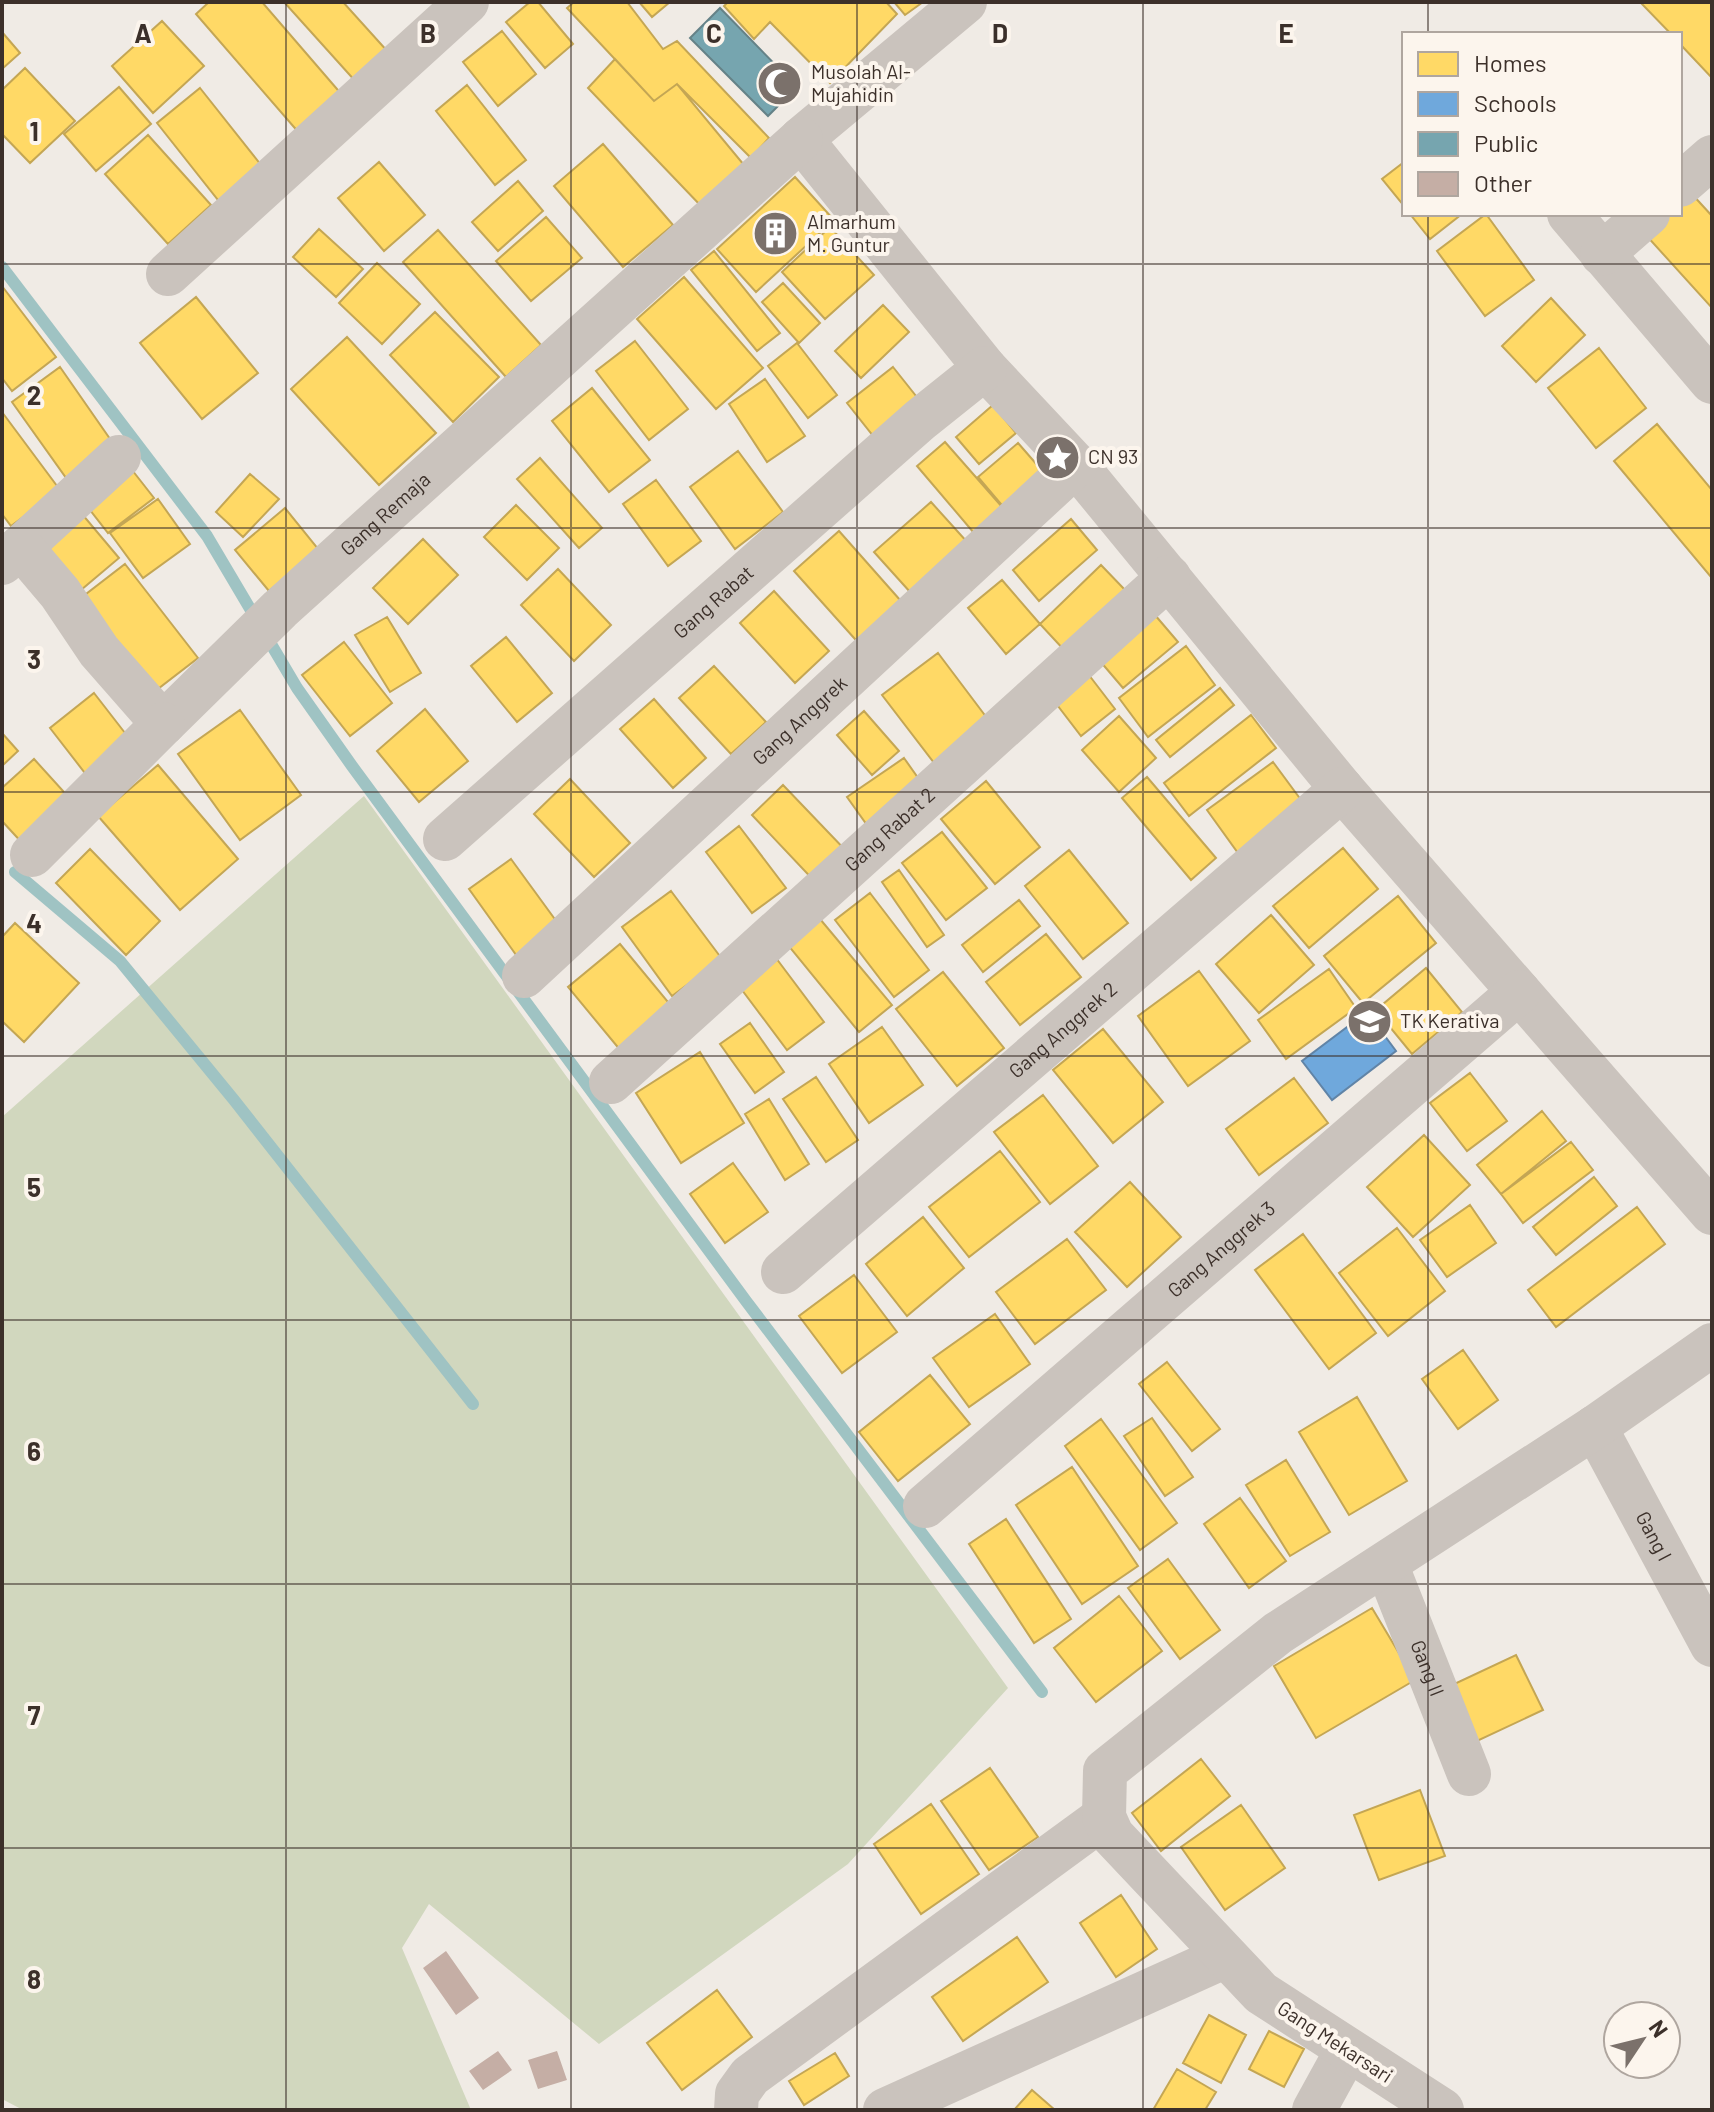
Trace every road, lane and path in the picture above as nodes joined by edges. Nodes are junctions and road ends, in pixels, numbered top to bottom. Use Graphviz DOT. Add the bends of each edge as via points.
graph roads {
  1 [pos="467,2"];
  2 [pos="965,2"];
  3 [pos="801,139"];
  4 [pos="1712,157"];
  5 [pos="1682,183"];
  6 [pos="1571,216"];
  7 [pos="1646,216"];
  8 [pos="1602,254"];
  9 [pos="168,274"];
  10 [pos="985,368"];
  11 [pos="1712,382"];
  12 [pos="119,457"];
  13 [pos="1076,465"];
  14 [pos="12,555"];
  15 [pos="1169,577"];
  16 [pos="163,724"];
  17 [pos="1342,789"];
  18 [pos="445,839"];
  19 [pos="32,855"];
  20 [pos="524,976"];
  21 [pos="1519,992"];
  22 [pos="611,1082"];
  23 [pos="1712,1213"];
  24 [pos="783,1272"];
  25 [pos="1712,1345"];
  26 [pos="1595,1427"];
  27 [pos="925,1506"];
  28 [pos="1386,1564"];
  29 [pos="1712,1645"];
  30 [pos="1469,1774"];
  31 [pos="1104,1817"];
  32 [pos="1229,1962"];
  33 [pos="1347,2050"];
  34 [pos="736,2110"];
  35 [pos="885,2110"];
  36 [pos="1314,2110"];
  37 [pos="1442,2110"];
  1 -- 9 [label="street"];
  2 -- 3 [label="street, Gang Remaja"];
  3 -- 10 [label="street"];
  3 -- 16 [label="street, Gang Remaja" via="280,609"];
  4 -- 5 [label="street"];
  6 -- 8 [label="street"];
  7 -- 8 [label="street"];
  8 -- 11 [label="street"];
  10 -- 13 [label="street"];
  10 -- 18 [label="street, Gang Rabat"];
  12 -- 14 [label="street"];
  13 -- 15 [label="street"];
  13 -- 20 [label="street, Gang Anggrek"];
  14 -- 16 [label="street"];
  15 -- 17 [label="street"];
  15 -- 22 [label="street, Gang Rabat 2"];
  16 -- 19 [label="street, Gang Remaja"];
  17 -- 21 [label="street"];
  17 -- 24 [label="street, Gang Anggrek 2"];
  21 -- 23 [label="street"];
  21 -- 27 [label="street, Gang Anggrek 3"];
  25 -- 26 [label="street"];
  26 -- 28 [label="street"];
  26 -- 29 [label="street, Gang I"];
  28 -- 30 [label="street, Gang II"];
  28 -- 31 [label="street" via="1278,1633 1128,1749 1105,1771"];
  31 -- 32 [label="street, Gang Mekarsari" via="1123,1848"];
  31 -- 34 [label="street" via="750,2076 737,2094"];
  32 -- 33 [label="street, Gang Mekarsari" via="1261,1993"];
  32 -- 35 [label="street"];
  33 -- 36 [label="street"];
  33 -- 37 [label="street, Gang Mekarsari"];
}
